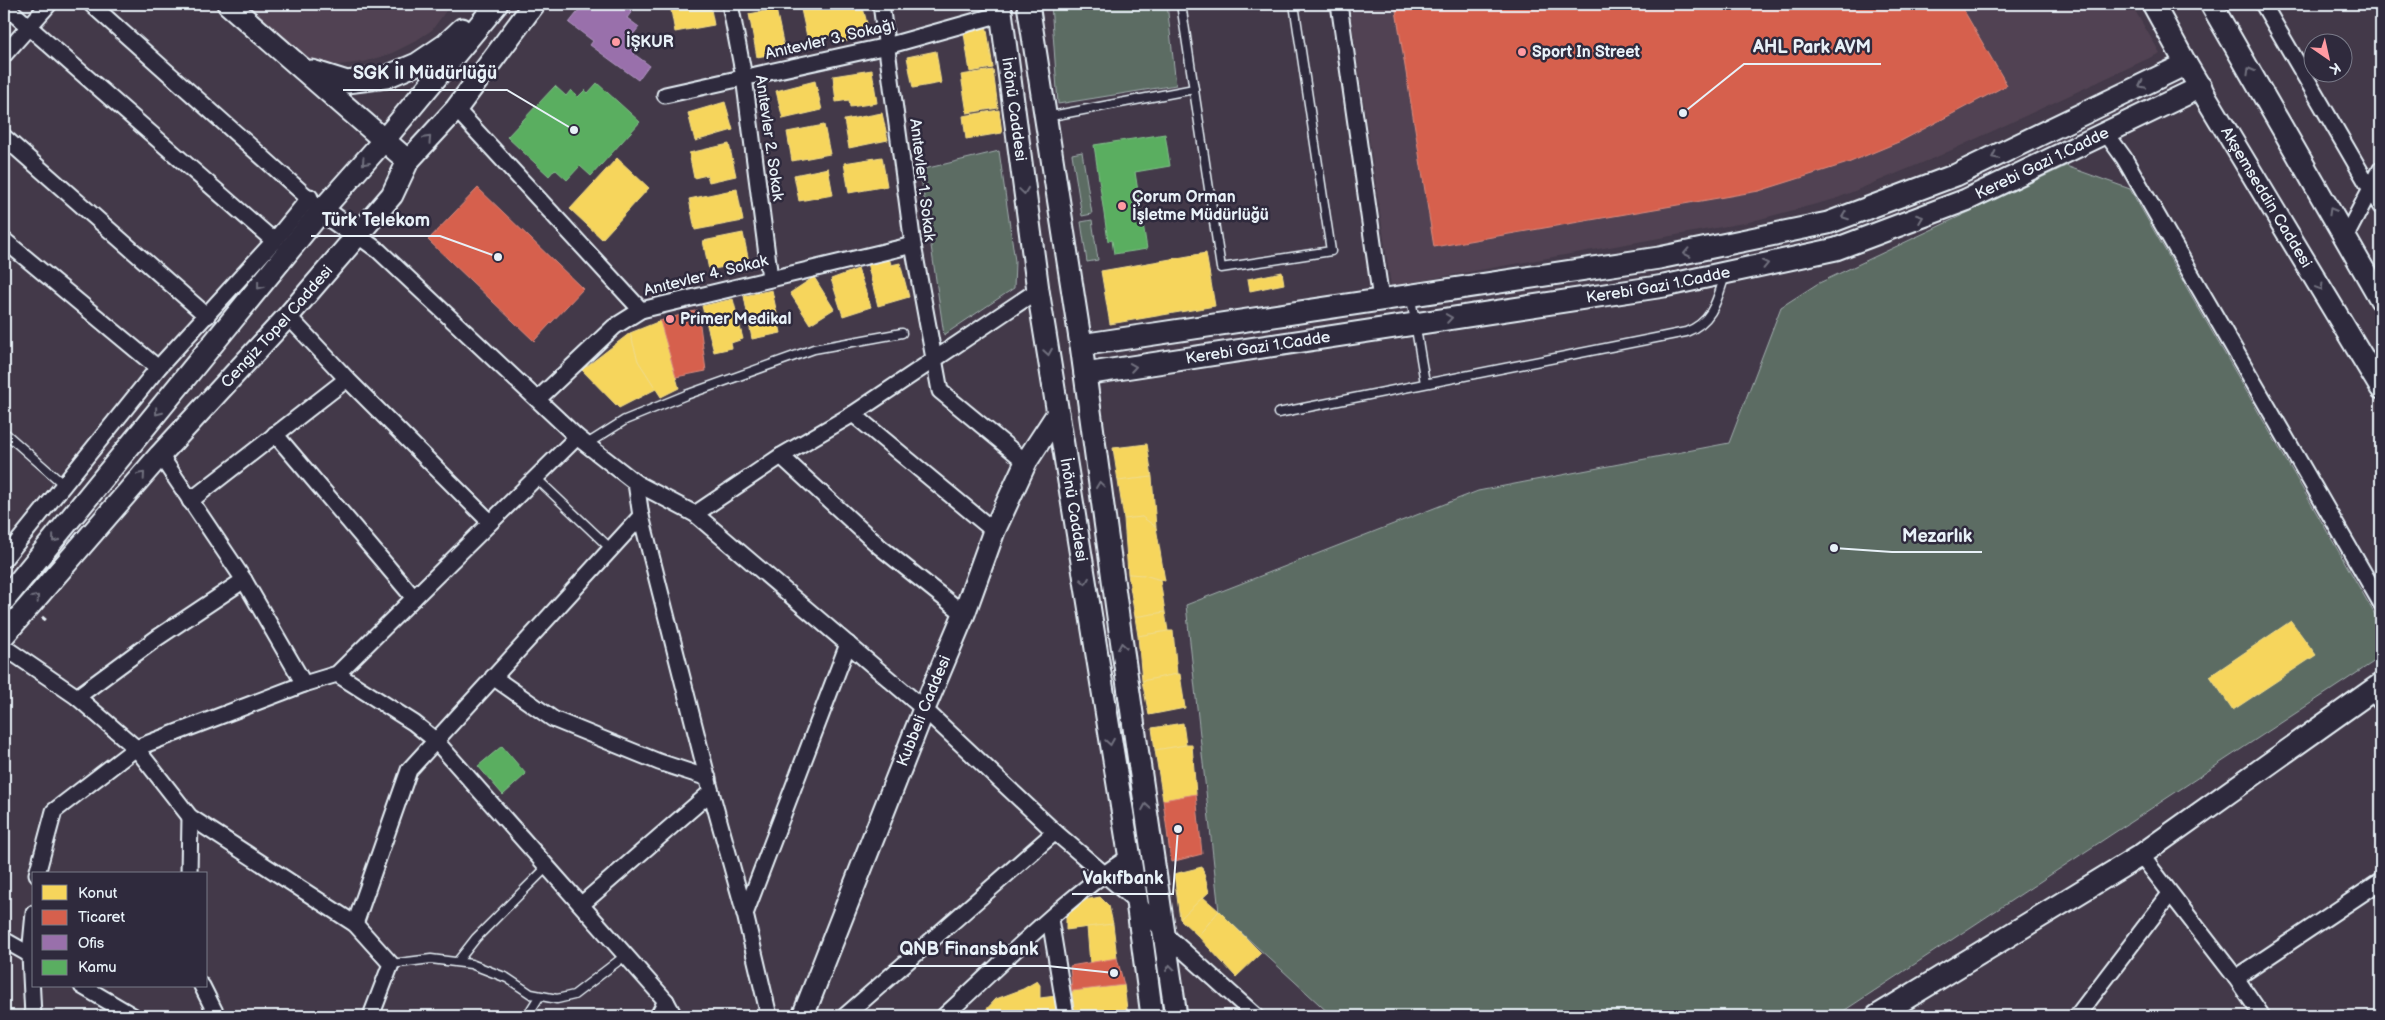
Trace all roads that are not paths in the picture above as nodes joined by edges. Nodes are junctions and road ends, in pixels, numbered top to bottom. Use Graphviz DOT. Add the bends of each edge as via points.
graph roads {
  1 [pos="49,4"];
  2 [pos="91,4"];
  3 [pos="228,4"];
  4 [pos="490,4"];
  5 [pos="497,4"];
  6 [pos="534,4"];
  7 [pos="730,4"];
  8 [pos="881,4"];
  9 [pos="1028,4"];
  10 [pos="1181,4"];
  11 [pos="1294,4"];
  12 [pos="1339,4"];
  13 [pos="2153,4"];
  14 [pos="2211,4"];
  15 [pos="4,5"];
  16 [pos="2269,6"];
  17 [pos="1000,9"];
  18 [pos="29,26"];
  19 [pos="887,46"];
  20 [pos="4,55"];
  21 [pos="2186,64"];
  22 [pos="302,68"];
  23 [pos="744,77"];
  24 [pos="2201,87"];
  25 [pos="1194,89"];
  26 [pos="665,95"];
  27 [pos="456,109"];
  28 [pos="1045,117"];
  29 [pos="2106,133"];
  30 [pos="4,137"];
  31 [pos="385,139"];
  32 [pos="408,161"];
  33 [pos="2381,169"];
  34 [pos="2371,189"];
  35 [pos="316,204"];
  36 [pos="2381,207"];
  37 [pos="357,235"];
  38 [pos="2346,236"];
  39 [pos="4,240"];
  40 [pos="274,241"];
  41 [pos="913,245"];
  42 [pos="1725,273"];
  43 [pos="770,278"];
  44 [pos="1038,290"];
  45 [pos="1410,296"];
  46 [pos="1382,300"];
  47 [pos="2381,300"];
  48 [pos="641,310"];
  49 [pos="207,316"];
  50 [pos="288,316"];
  51 [pos="1415,324"];
  52 [pos="1384,328"];
  53 [pos="902,333"];
  54 [pos="1081,346"];
  55 [pos="933,359"];
  56 [pos="158,368"];
  57 [pos="1085,374"];
  58 [pos="346,379"];
  59 [pos="1425,383"];
  60 [pos="2381,388"];
  61 [pos="538,399"];
  62 [pos="1058,413"];
  63 [pos="1278,413"];
  64 [pos="854,414"];
  65 [pos="4,432"];
  66 [pos="276,434"];
  67 [pos="582,441"];
  68 [pos="160,455"];
  69 [pos="781,456"];
  70 [pos="1026,462"];
  71 [pos="535,478"];
  72 [pos="636,483"];
  73 [pos="64,485"];
  74 [pos="190,501"];
  75 [pos="695,514"];
  76 [pos="641,516"];
  77 [pos="489,522"];
  78 [pos="994,531"];
  79 [pos="610,549"];
  80 [pos="4,559"];
  81 [pos="244,580"];
  82 [pos="414,598"];
  83 [pos="4,600"];
  84 [pos="2381,603"];
  85 [pos="964,614"];
  86 [pos="4,635"];
  87 [pos="848,644"];
  88 [pos="4,647"];
  89 [pos="337,674"];
  90 [pos="493,677"];
  91 [pos="304,684"];
  92 [pos="2378,693"];
  93 [pos="76,697"];
  94 [pos="924,709"];
  95 [pos="434,740"];
  96 [pos="136,748"];
  97 [pos="709,785"];
  98 [pos="190,817"];
  99 [pos="1055,832"];
  100 [pos="2141,855"];
  101 [pos="1129,857"];
  102 [pos="548,866"];
  103 [pos="39,872"];
  104 [pos="189,872"];
  105 [pos="1103,874"];
  106 [pos="2381,881"];
  107 [pos="2170,894"];
  108 [pos="1137,902"];
  109 [pos="582,904"];
  110 [pos="746,914"];
  111 [pos="1050,919"];
  112 [pos="356,924"];
  113 [pos="1166,935"];
  114 [pos="4,940"];
  115 [pos="626,955"];
  116 [pos="32,956"];
  117 [pos="458,961"];
  118 [pos="391,964"];
  119 [pos="2236,978"];
  120 [pos="33,988"];
  121 [pos="85,988"];
  122 [pos="203,988"];
  123 [pos="539,997"];
  124 [pos="666,1001"];
  125 [pos="33,1016"];
  126 [pos="133,1016"];
  127 [pos="217,1016"];
  128 [pos="371,1016"];
  129 [pos="527,1016"];
  130 [pos="658,1016"];
  131 [pos="674,1016"];
  132 [pos="769,1016"];
  133 [pos="803,1016"];
  134 [pos="845,1016"];
  135 [pos="944,1016"];
  136 [pos="1066,1016"];
  137 [pos="1152,1016"];
  138 [pos="1176,1016"];
  139 [pos="1256,1016"];
  140 [pos="1877,1016"];
  141 [pos="2077,1016"];
  142 [pos="2262,1016"];
  1 -- 18 [label="street"];
  2 -- 35 [label="street"];
  3 -- 22 [label="street"];
  4 -- 22 [label="street" via="445,45 417,64 386,77 346,82"];
  5 -- 31 [label="street"];
  6 -- 27 [label="street, Cengiz Topel Caddesi"];
  7 -- 23 [label="street, Anıtevler 2. Sokak"];
  8 -- 19 [label="street, Anıtevler 1. Sokak"];
  9 -- 28 [label="street, İnönü Caddesi"];
  10 -- 25 [label="lane"];
  11 -- 25 [label="lane" via="1331,251 1221,268"];
  12 -- 46 [label="street"];
  13 -- 21 [label="street, Akşemseddin Caddesi"];
  38 -- 14 [label="street, one-way"];
  15 -- 18 [label="street"];
  16 -- 34 [label="street"];
  17 -- 19 [label="street, Anıtevler 3. Sokağı"];
  17 -- 44 [label="street, İnönü Caddesi, one-way"];
  18 -- 20 [label="street"];
  18 -- 40 [label="street"];
  19 -- 23 [label="street, Anıtevler 3. Sokağı"];
  19 -- 41 [label="street, Anıtevler 1. Sokak"];
  21 -- 24 [label="street, Akşemseddin Caddesi"];
  21 -- 45 [label="street, Kerebi Gazi 1.Cadde, one-way" via="1956,175 1828,223 1659,258"];
  22 -- 31 [label="street"];
  23 -- 26 [label="street, Anıtevler 3. Sokağı"];
  23 -- 43 [label="street, Anıtevler 2. Sokak"];
  24 -- 29 [label="street, Kerebi Gazi 1.Cadde"];
  24 -- 60 [label="street, Akşemseddin Caddesi, one-way"];
  25 -- 28 [label="lane"];
  32 -- 27 [label="street, Cengiz Topel Caddesi, one-way"];
  27 -- 48 [label="street"];
  28 -- 54 [label="street, İnönü Caddesi"];
  42 -- 29 [label="street, Kerebi Gazi 1.Cadde, one-way" via="1836,249 1966,200"];
  29 -- 84 [label="street" via="2144,192"];
  30 -- 49 [label="street"];
  31 -- 32 [label="street"];
  31 -- 35 [label="street, one-way"];
  32 -- 37 [label="street, Cengiz Topel Caddesi" via="392,194"];
  33 -- 34 [label="street"];
  34 -- 36 [label="street"];
  34 -- 38 [label="street"];
  35 -- 37 [label="street"];
  35 -- 40 [label="street"];
  35 -- 83 [label="street, one-way"];
  37 -- 50 [label="street, Cengiz Topel Caddesi"];
  37 -- 61 [label="street" via="379,250"];
  38 -- 47 [label="street"];
  39 -- 56 [label="street"];
  40 -- 49 [label="street"];
  41 -- 43 [label="street, Anıtevler 4. Sokak"];
  41 -- 55 [label="street, Anıtevler 1. Sokak"];
  51 -- 42 [label="street, Kerebi Gazi 1.Cadde, one-way" via="1664,286"];
  42 -- 59 [label="lane" via="1711,314 1693,329"];
  43 -- 48 [label="street, Anıtevler 4. Sokak"];
  44 -- 55 [label="street"];
  44 -- 62 [label="street, İnönü Caddesi, one-way"];
  45 -- 46 [label="street, Kerebi Gazi 1.Cadde"];
  45 -- 51 [label="lane"];
  46 -- 52 [label="street"];
  46 -- 54 [label="street, Kerebi Gazi 1.Cadde"];
  48 -- 61 [label="street, Anıtevler 4. Sokak" via="614,327"];
  49 -- 56 [label="street"];
  50 -- 58 [label="street"];
  50 -- 68 [label="street, Cengiz Topel Caddesi"];
  51 -- 52 [label="street, Kerebi Gazi 1.Cadde"];
  51 -- 59 [label="lane"];
  57 -- 52 [label="street, Kerebi Gazi 1.Cadde, one-way"];
  53 -- 67 [label="lane" via="805,353 625,420"];
  54 -- 57 [label="street, İnönü Caddesi"];
  55 -- 64 [label="street"];
  55 -- 70 [label="street, Anıtevler 1. Sokak" via="940,391"];
  56 -- 73 [label="street"];
  113 -- 57 [label="street, İnönü Caddesi, one-way" via="1121,641"];
  58 -- 66 [label="street"];
  58 -- 77 [label="street"];
  59 -- 63 [label="lane"];
  61 -- 67 [label="street"];
  62 -- 70 [label="street, Kubbeli Caddesi"];
  62 -- 101 [label="street, İnönü Caddesi, one-way"];
  64 -- 69 [label="street"];
  64 -- 78 [label="street"];
  65 -- 73 [label="lane"];
  66 -- 74 [label="street"];
  66 -- 82 [label="street"];
  67 -- 71 [label="street"];
  67 -- 72 [label="street"];
  68 -- 74 [label="street"];
  86 -- 68 [label="street, Cengiz Topel Caddesi, one-way"];
  69 -- 75 [label="street"];
  69 -- 85 [label="street" via="880,547"];
  70 -- 78 [label="street, Kubbeli Caddesi"];
  71 -- 77 [label="street"];
  71 -- 79 [label="lane"];
  72 -- 75 [label="street"];
  72 -- 76 [label="street"];
  73 -- 80 [label="street"];
  74 -- 81 [label="street"];
  75 -- 87 [label="street"];
  76 -- 79 [label="street"];
  76 -- 97 [label="street"];
  77 -- 82 [label="street"];
  78 -- 85 [label="street, Kubbeli Caddesi"];
  79 -- 90 [label="street"];
  81 -- 91 [label="street"];
  81 -- 93 [label="street"];
  82 -- 89 [label="street"];
  85 -- 94 [label="street, Kubbeli Caddesi"];
  87 -- 94 [label="street"];
  87 -- 110 [label="street"];
  88 -- 93 [label="street"];
  89 -- 91 [label="street"];
  89 -- 95 [label="street" via="414,723"];
  90 -- 95 [label="street"];
  90 -- 97 [label="street" via="553,718"];
  91 -- 96 [label="street"];
  92 -- 100 [label="street"];
  93 -- 96 [label="street"];
  94 -- 99 [label="street"];
  94 -- 133 [label="street, Kubbeli Caddesi"];
  95 -- 102 [label="street"];
  95 -- 112 [label="street" via="410,770"];
  96 -- 98 [label="street"];
  96 -- 103 [label="street" via="54,811"];
  97 -- 109 [label="street"];
  97 -- 110 [label="street"];
  98 -- 104 [label="street"];
  98 -- 112 [label="street"];
  99 -- 105 [label="street"];
  99 -- 134 [label="street"];
  100 -- 107 [label="street"];
  100 -- 140 [label="street"];
  101 -- 105 [label="street"];
  101 -- 108 [label="street, İnönü Caddesi"];
  102 -- 109 [label="street"];
  102 -- 117 [label="lane" via="476,938"];
  105 -- 108 [label="street"];
  105 -- 111 [label="street"];
  106 -- 119 [label="street"];
  107 -- 119 [label="street"];
  107 -- 141 [label="street"];
  108 -- 113 [label="street"];
  108 -- 137 [label="street, İnönü Caddesi"];
  109 -- 115 [label="street"];
  110 -- 132 [label="street"];
  111 -- 135 [label="street"];
  111 -- 136 [label="street"];
  112 -- 118 [label="street"];
  138 -- 113 [label="street, İnönü Caddesi, one-way"];
  113 -- 139 [label="street"];
  114 -- 116 [label="street"];
  115 -- 123 [label="lane" via="574,995 557,999"];
  115 -- 124 [label="street"];
  117 -- 118 [label="lane" via="431,959"];
  117 -- 123 [label="lane" via="489,970"];
  118 -- 128 [label="street"];
  119 -- 142 [label="street"];
  120 -- 125 [label="street"];
  121 -- 126 [label="street"];
  122 -- 127 [label="street"];
  123 -- 129 [label="lane"];
  124 -- 130 [label="street"];
  124 -- 131 [label="street"];
}
